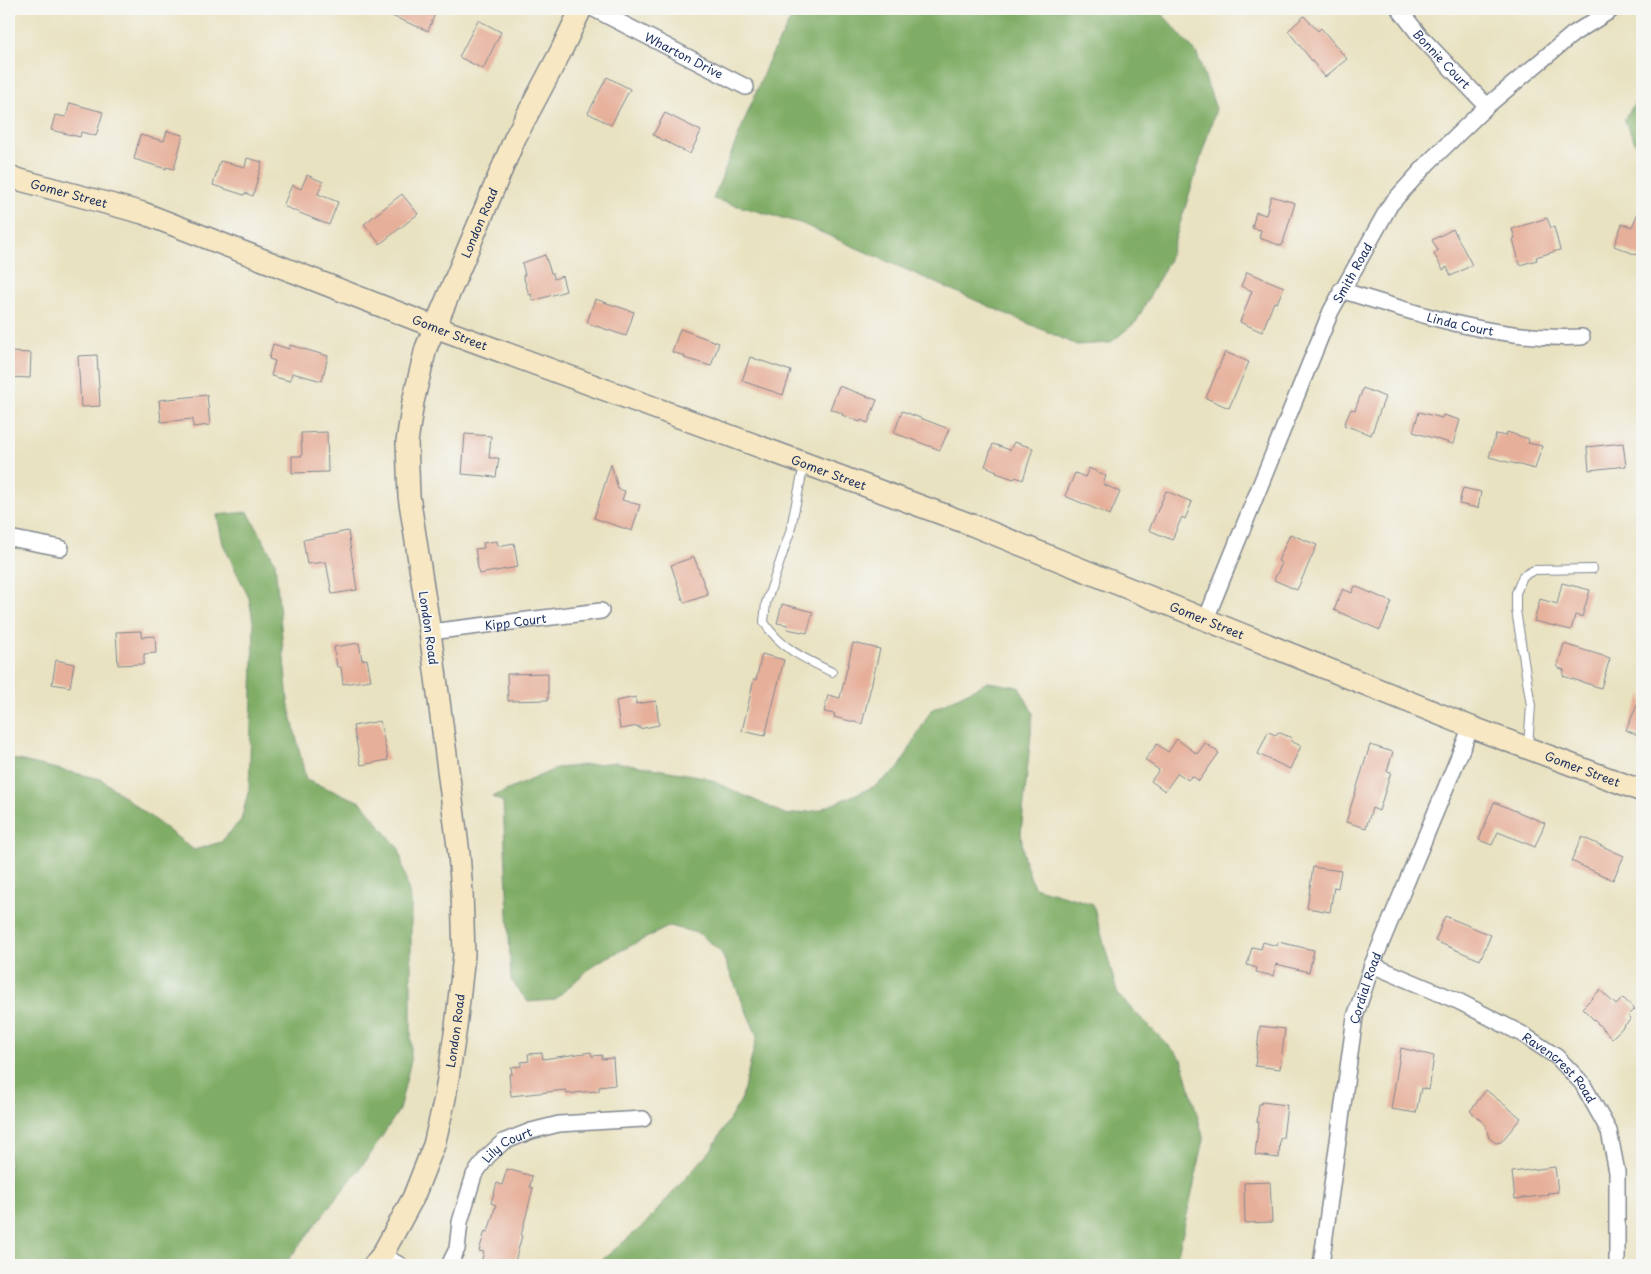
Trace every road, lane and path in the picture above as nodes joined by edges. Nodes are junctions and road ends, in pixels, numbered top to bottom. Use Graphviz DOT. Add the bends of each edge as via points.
graph roads {
  1 [pos="581,9"];
  2 [pos="594,9"];
  3 [pos="1399,9"];
  4 [pos="1613,9"];
  5 [pos="746,87"];
  6 [pos="1487,106"];
  7 [pos="9,177"];
  8 [pos="1342,290"];
  9 [pos="435,327"];
  10 [pos="1582,337"];
  11 [pos="804,463"];
  12 [pos="9,538"];
  13 [pos="61,548"];
  14 [pos="1593,569"];
  15 [pos="601,611"];
  16 [pos="1206,620"];
  17 [pos="430,632"];
  18 [pos="832,672"];
  19 [pos="1472,727"];
  20 [pos="1528,748"];
  21 [pos="1642,791"];
  22 [pos="1372,965"];
  23 [pos="643,1119"];
  24 [pos="386,1262"];
  25 [pos="449,1265"];
  26 [pos="1321,1265"];
  27 [pos="1617,1265"];
  1 -- 9 [label="street, London Road" via="515,138"];
  2 -- 5 [label="street, Wharton Drive"];
  3 -- 6 [label="street, Bonnie Court" via="1420,36"];
  4 -- 6 [label="street, Smith Road" via="1574,34"];
  6 -- 8 [label="street, Smith Road" via="1390,204"];
  7 -- 9 [label="street, Gomer Street" via="143,213"];
  8 -- 10 [label="street, Linda Court" via="1467,327 1552,338"];
  8 -- 16 [label="street, Smith Road" via="1330,311"];
  9 -- 11 [label="street, Gomer Street"];
  9 -- 17 [label="street, London Road" via="426,348 407,442 409,496"];
  11 -- 16 [label="street, Gomer Street" via="972,525"];
  11 -- 18 [label="lane" via="790,532 766,604 764,622 771,634 787,648"];
  12 -- 13 [label="street"];
  14 -- 20 [label="lane" via="1534,570 1523,576 1516,593 1531,706"];
  15 -- 17 [label="street, Kipp Court"];
  16 -- 19 [label="street, Gomer Street"];
  17 -- 24 [label="street, London Road" via="459,854 464,956 456,1027 434,1145"];
  19 -- 20 [label="street, Gomer Street"];
  19 -- 22 [label="street, Cordial Road"];
  20 -- 21 [label="street, Gomer Street"];
  22 -- 26 [label="street, Cordial Road" via="1355,1017"];
  22 -- 27 [label="street, Ravencrest Road" via="1460,1002 1522,1034 1557,1057 1582,1083 1609,1131 1617,1172"];
  23 -- 25 [label="street, Lily Court" via="559,1124 504,1142 474,1175 460,1222 457,1250"];
}
